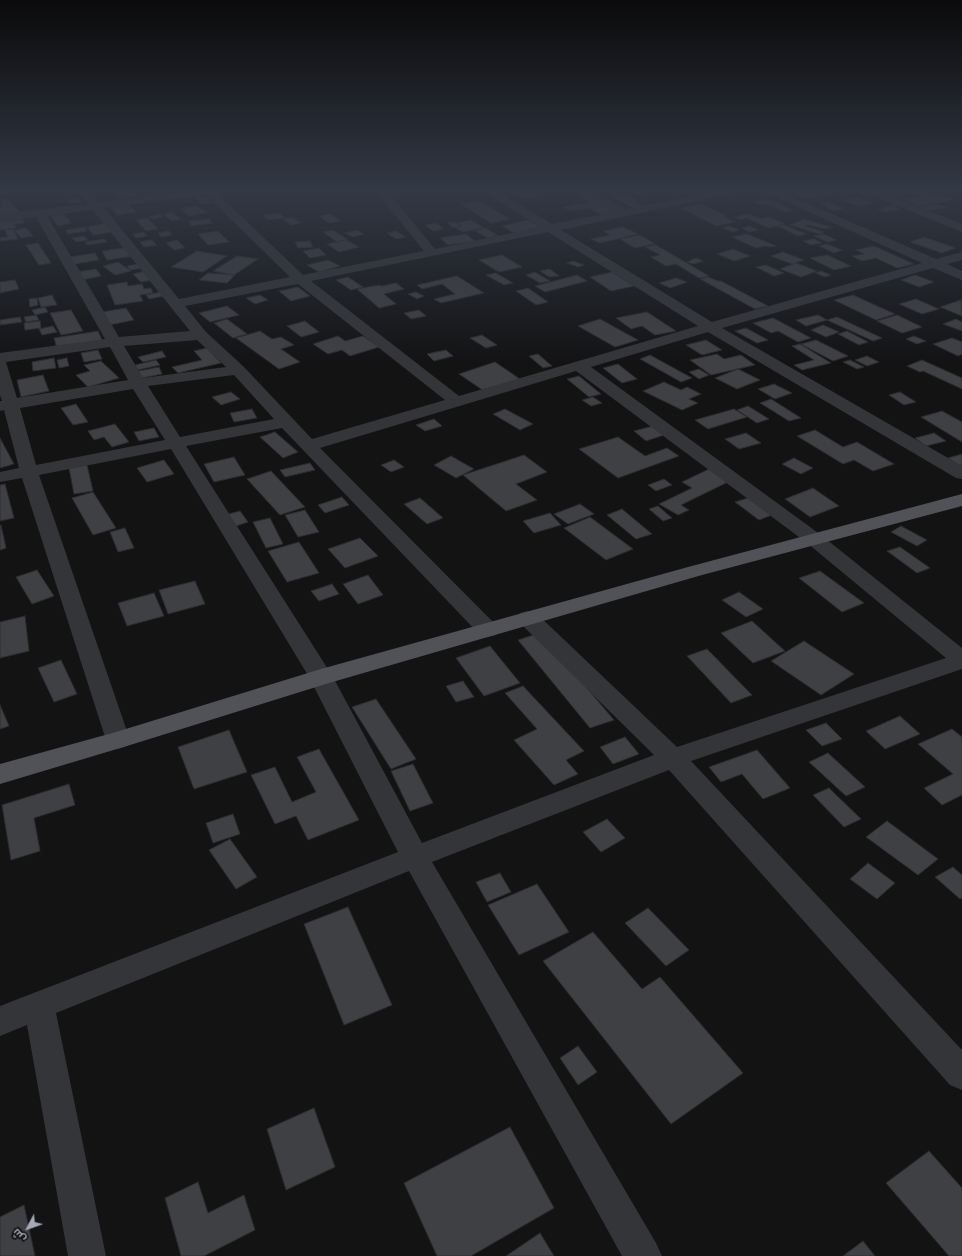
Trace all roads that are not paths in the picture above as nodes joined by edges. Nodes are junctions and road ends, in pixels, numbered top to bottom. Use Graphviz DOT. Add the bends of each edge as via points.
graph roads {
  1 [pos="61,249"];
  2 [pos="131,249"];
  3 [pos="269,249"];
  4 [pos="428,249"];
  5 [pos="454,249"];
  6 [pos="582,249"];
  7 [pos="902,249"];
  8 [pos="432,253"];
  9 [pos="962,256"];
  10 [pos="935,263"];
  11 [pos="962,276"];
  12 [pos="302,280"];
  13 [pos="176,304"];
  14 [pos="710,327"];
  15 [pos="201,335"];
  16 [pos="116,342"];
  17 [pos="0,358"];
  18 [pos="0,365"];
  19 [pos="579,366"];
  20 [pos="238,370"];
  21 [pos="138,383"];
  22 [pos="457,402"];
  23 [pos="5,404"];
  24 [pos="286,422"];
  25 [pos="174,442"];
  26 [pos="308,446"];
  27 [pos="29,471"];
  28 [pos="962,474"];
  29 [pos="0,477"];
  30 [pos="962,500"];
  31 [pos="814,539"];
  32 [pos="528,618"];
  33 [pos="488,630"];
  34 [pos="962,660"];
  35 [pos="321,677"];
  36 [pos="118,740"];
  37 [pos="673,758"];
  38 [pos="0,774"];
  39 [pos="415,857"];
  40 [pos="39,1006"];
  41 [pos="0,1021"];
  42 [pos="962,1074"];
  43 [pos="88,1256"];
  44 [pos="643,1256"];
  1 -- 16 [label="street"];
  2 -- 13 [label="street"];
  3 -- 12 [label="street"];
  4 -- 8 [label="street"];
  5 -- 8 [label="street"];
  6 -- 14 [label="street"];
  7 -- 10 [label="street"];
  8 -- 12 [label="street"];
  9 -- 10 [label="street"];
  10 -- 11 [label="street"];
  10 -- 14 [label="street"];
  12 -- 13 [label="street"];
  12 -- 22 [label="street"];
  13 -- 15 [label="street"];
  14 -- 19 [label="street"];
  14 -- 28 [label="street"];
  15 -- 16 [label="street"];
  15 -- 20 [label="street"];
  16 -- 17 [label="street"];
  16 -- 21 [label="street"];
  18 -- 23 [label="street"];
  19 -- 22 [label="street"];
  19 -- 31 [label="street"];
  20 -- 21 [label="street"];
  20 -- 24 [label="street"];
  21 -- 23 [label="street"];
  21 -- 25 [label="street"];
  22 -- 26 [label="street"];
  23 -- 27 [label="street"];
  24 -- 25 [label="street"];
  24 -- 26 [label="street"];
  25 -- 27 [label="street"];
  25 -- 35 [label="street"];
  26 -- 33 [label="street"];
  27 -- 29 [label="street"];
  27 -- 36 [label="street"];
  30 -- 31 [label="main road"];
  31 -- 32 [label="main road"];
  31 -- 34 [label="street"];
  32 -- 33 [label="main road"];
  32 -- 37 [label="street"];
  33 -- 35 [label="main road"];
  34 -- 37 [label="street"];
  35 -- 36 [label="main road"];
  35 -- 39 [label="street"];
  36 -- 38 [label="main road"];
  37 -- 39 [label="street"];
  37 -- 42 [label="street"];
  39 -- 40 [label="street"];
  39 -- 44 [label="street"];
  40 -- 41 [label="street"];
  40 -- 43 [label="street"];
}
